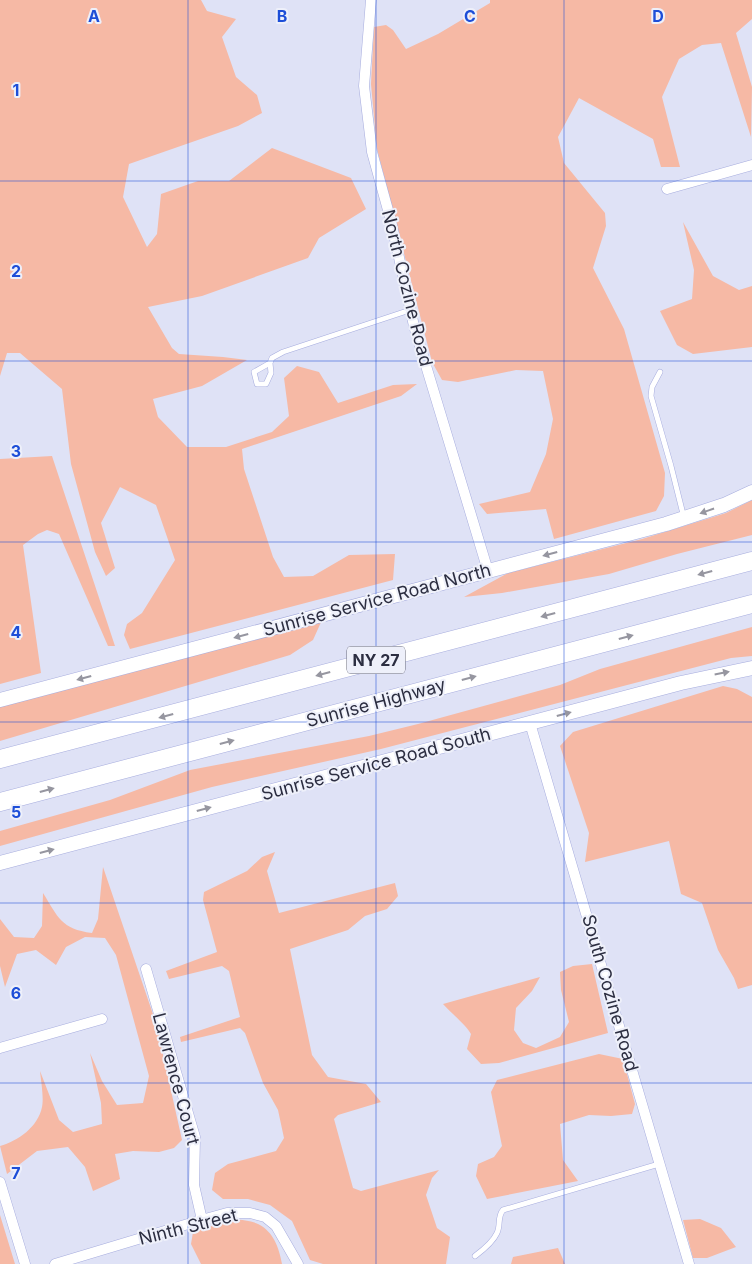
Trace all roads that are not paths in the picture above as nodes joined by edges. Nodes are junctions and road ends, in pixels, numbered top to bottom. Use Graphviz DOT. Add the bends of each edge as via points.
graph roads {
  1 [pos="371,0"];
  2 [pos="752,165"];
  3 [pos="667,188"];
  4 [pos="410,310"];
  5 [pos="270,363"];
  6 [pos="660,372"];
  7 [pos="752,492"];
  8 [pos="684,519"];
  9 [pos="752,561"];
  10 [pos="488,571"];
  11 [pos="752,604"];
  12 [pos="752,668"];
  13 [pos="0,700"];
  14 [pos="530,723"];
  15 [pos="0,760"];
  16 [pos="0,802"];
  17 [pos="0,863"];
  18 [pos="146,969"];
  19 [pos="102,1018"];
  20 [pos="0,1048"];
  21 [pos="660,1164"];
  22 [pos="0,1182"];
  23 [pos="202,1220"];
  24 [pos="475,1256"];
  25 [pos="25,1264"];
  26 [pos="55,1264"];
  27 [pos="298,1264"];
  28 [pos="689,1264"];
  1 -- 4 [label="street, North Cozine Road" via="364,86 371,143"];
  2 -- 3 [label="street"];
  4 -- 5 [label="lane" via="283,352 272,358"];
  4 -- 10 [label="street, North Cozine Road"];
  6 -- 8 [label="lane" via="651,396"];
  7 -- 8 [label="street, Sunrise Service Road North, one-way"];
  8 -- 10 [label="street, Sunrise Service Road North, one-way"];
  9 -- 15 [label="highway, NY 27, one-way"];
  10 -- 13 [label="street, Sunrise Service Road North, one-way"];
  16 -- 11 [label="highway, Sunrise Highway / NY 27, one-way"];
  14 -- 12 [label="street, Sunrise Service Road South, one-way"];
  17 -- 14 [label="street, Sunrise Service Road South, one-way"];
  14 -- 21 [label="street, South Cozine Road"];
  18 -- 23 [label="street, Lawrence Court" via="195,1137 194,1185"];
  19 -- 20 [label="street"];
  21 -- 24 [label="lane" via="503,1210 497,1234"];
  21 -- 28 [label="street, South Cozine Road"];
  22 -- 25 [label="street"];
  23 -- 26 [label="street, Ninth Street"];
  23 -- 27 [label="street, Ninth Street" via="227,1213 265,1217 276,1226"];
}
